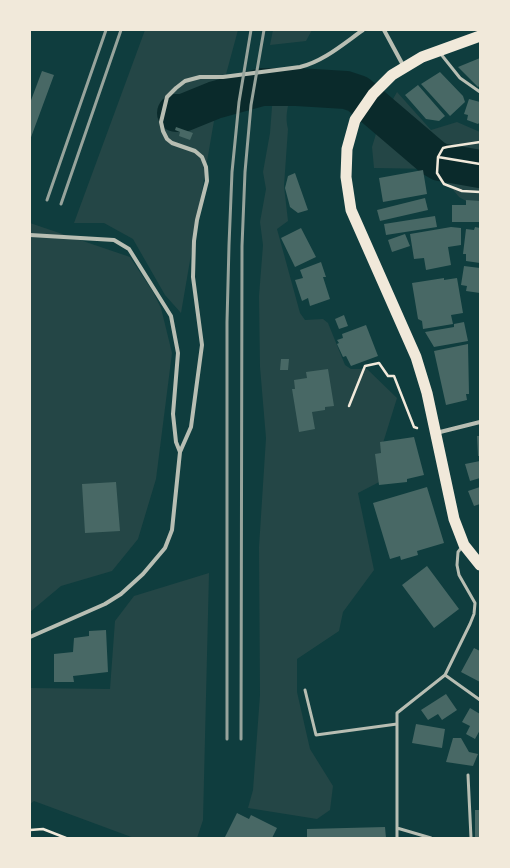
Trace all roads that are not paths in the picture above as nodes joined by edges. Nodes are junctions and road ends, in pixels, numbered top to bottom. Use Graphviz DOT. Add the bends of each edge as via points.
graph roads {
  1 [pos="363,30"];
  2 [pos="384,30"];
  3 [pos="480,36"];
  4 [pos="438,50"];
  5 [pos="404,67"];
  6 [pos="480,92"];
  7 [pos="30,236"];
  8 [pos="480,422"];
  9 [pos="435,428"];
  10 [pos="180,452"];
  11 [pos="464,546"];
  12 [pos="480,565"];
  13 [pos="30,637"];
  14 [pos="445,675"];
  15 [pos="305,690"];
  16 [pos="480,700"];
  17 [pos="397,724"];
  18 [pos="468,775"];
  19 [pos="397,828"];
  20 [pos="397,838"];
  21 [pos="431,838"];
  22 [pos="470,838"];
  1 -- 10 [label="street" via="310,64 223,77 200,77 185,81 167,97 161,122 163,131 172,143 195,151 202,157 207,181 197,220 193,277 202,345 191,427"];
  2 -- 5 [label="street"];
  3 -- 4 [label="highway"];
  4 -- 5 [label="highway"];
  4 -- 6 [label="lane" via="460,78"];
  5 -- 9 [label="highway" via="373,94 355,120 347,149 346,177 351,210 416,357"];
  7 -- 10 [label="street" via="114,240 129,249 171,316 178,353 173,414 176,442"];
  8 -- 9 [label="street"];
  9 -- 11 [label="highway" via="454,519"];
  10 -- 13 [label="street" via="172,530 165,548 143,574 121,594 105,604"];
  11 -- 12 [label="highway"];
  11 -- 14 [label="lane" via="458,552 457,565 459,575 475,603 474,614"];
  14 -- 16 [label="lane"];
  14 -- 17 [label="lane" via="397,713"];
  15 -- 17 [label="lane" via="316,735"];
  17 -- 19 [label="lane"];
  18 -- 22 [label="lane"];
  19 -- 20 [label="lane"];
  19 -- 21 [label="lane"];
}
